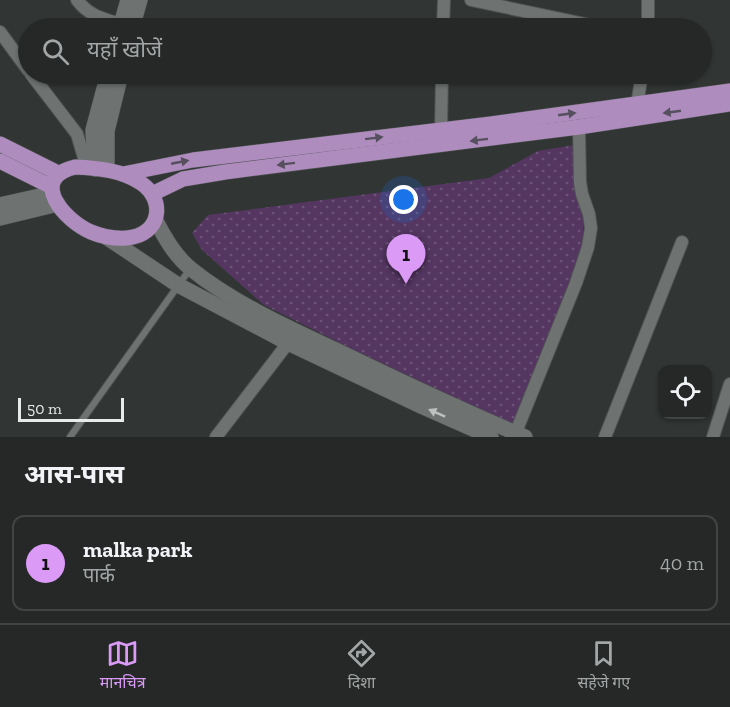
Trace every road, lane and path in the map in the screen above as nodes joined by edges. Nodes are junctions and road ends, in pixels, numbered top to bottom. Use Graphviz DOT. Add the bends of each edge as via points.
graph roads {
  1 [pos="77,0"];
  2 [pos="128,0"];
  3 [pos="140,0"];
  4 [pos="444,0"];
  5 [pos="471,0"];
  6 [pos="648,0"];
  7 [pos="100,18"];
  8 [pos="126,18"];
  9 [pos="130,18"];
  10 [pos="443,18"];
  11 [pos="556,18"];
  12 [pos="648,18"];
  13 [pos="0,32"];
  14 [pos="18,56"];
  15 [pos="39,84"];
  16 [pos="105,84"];
  17 [pos="118,84"];
  18 [pos="442,84"];
  19 [pos="640,84"];
  20 [pos="730,91"];
  21 [pos="730,104"];
  22 [pos="637,105"];
  23 [pos="579,126"];
  24 [pos="441,130"];
  25 [pos="0,144"];
  26 [pos="0,161"];
  27 [pos="96,169"];
  28 [pos="123,174"];
  29 [pos="55,189"];
  30 [pos="152,194"];
  31 [pos="0,206"];
  32 [pos="0,218"];
  33 [pos="156,221"];
  34 [pos="106,237"];
  35 [pos="682,242"];
  36 [pos="190,268"];
  37 [pos="178,285"];
  38 [pos="288,343"];
  39 [pos="730,384"];
  40 [pos="518,436"];
  41 [pos="70,437"];
  42 [pos="216,437"];
  43 [pos="490,437"];
  44 [pos="605,437"];
  45 [pos="712,437"];
  1 -- 7 [label="street" via="87,12"];
  2 -- 8 [label="street"];
  3 -- 9 [label="street"];
  4 -- 10 [label="street"];
  5 -- 11 [label="street"];
  6 -- 12 [label="street"];
  13 -- 14 [label="street"];
  15 -- 27 [label="street" via="77,134"];
  16 -- 27 [label="street" via="93,130"];
  17 -- 27 [label="street"];
  18 -- 24 [label="street"];
  19 -- 22 [label="street"];
  20 -- 22 [label="main road"];
  21 -- 23 [label="main road, one-way"];
  24 -- 22 [label="main road, one-way"];
  23 -- 30 [label="main road, one-way" via="225,172 183,179"];
  23 -- 40 [label="street" via="580,182 591,228 588,247"];
  28 -- 24 [label="main road, one-way" via="193,160"];
  25 -- 29 [label="main road"];
  26 -- 29 [label="main road"];
  27 -- 28 [label="main road"];
  27 -- 29 [label="main road" via="75,167"];
  28 -- 30 [label="main road" via="143,184"];
  29 -- 31 [label="street"];
  29 -- 32 [label="street"];
  29 -- 34 [label="main road" via="63,212 77,224"];
  30 -- 33 [label="main road"];
  33 -- 34 [label="main road" via="144,235"];
  33 -- 36 [label="street" via="167,242"];
  34 -- 37 [label="street"];
  35 -- 44 [label="street"];
  36 -- 37 [label="lane"];
  36 -- 40 [label="street" via="294,330"];
  37 -- 38 [label="street"];
  37 -- 41 [label="lane"];
  38 -- 42 [label="street"];
  43 -- 38 [label="street, one-way"];
  39 -- 45 [label="street"];
}
